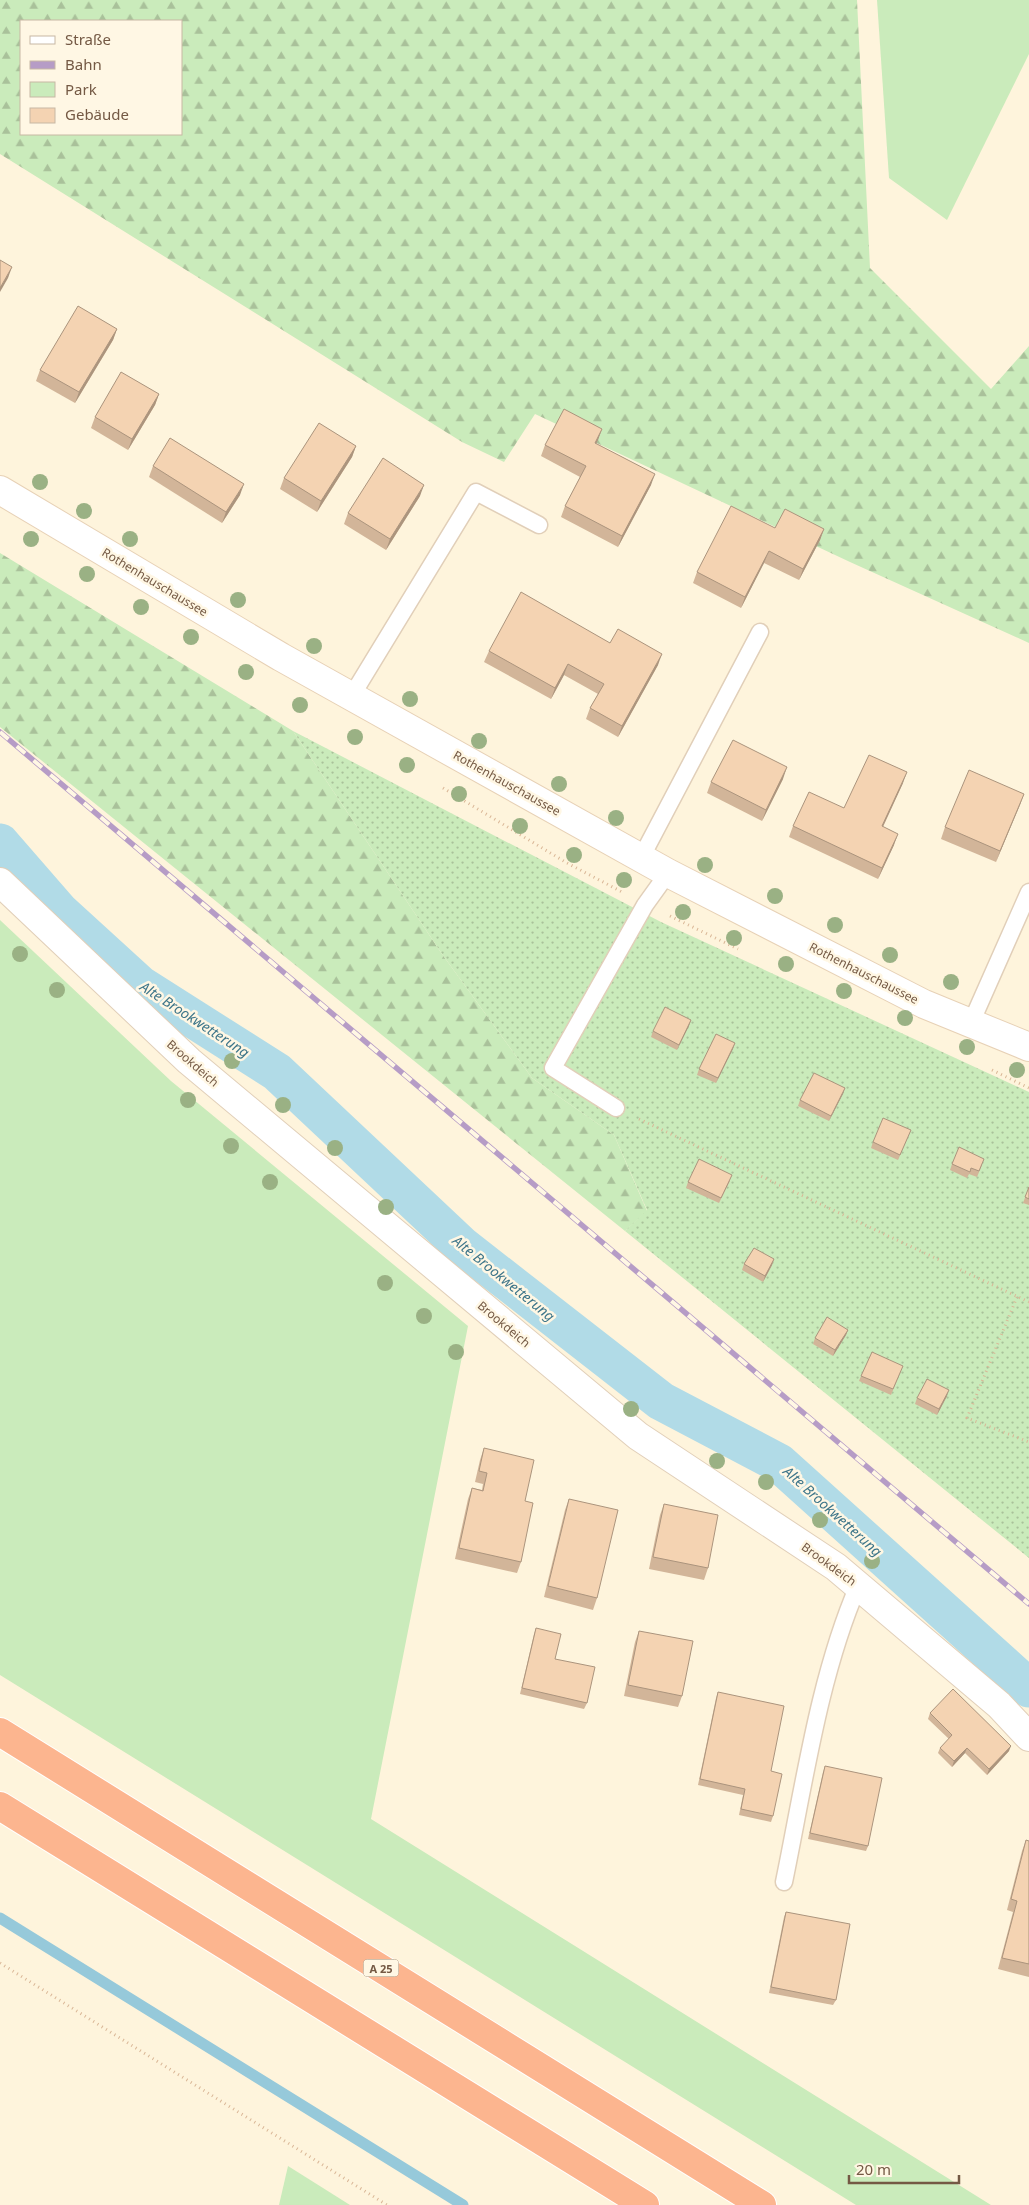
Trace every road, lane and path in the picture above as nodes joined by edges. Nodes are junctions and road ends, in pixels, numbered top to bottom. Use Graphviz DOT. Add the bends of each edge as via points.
graph roads {
  1 [pos="0,490"];
  2 [pos="539,525"];
  3 [pos="760,632"];
  4 [pos="351,696"];
  5 [pos="641,858"];
  6 [pos="668,873"];
  7 [pos="0,882"];
  8 [pos="1029,892"];
  9 [pos="971,1023"];
  10 [pos="1029,1048"];
  11 [pos="616,1108"];
  12 [pos="1017,1297"];
  13 [pos="1029,1302"];
  14 [pos="1029,1442"];
  15 [pos="858,1586"];
  16 [pos="0,1732"];
  17 [pos="1029,1737"];
  18 [pos="0,1806"];
  19 [pos="784,1882"];
  20 [pos="0,1963"];
  21 [pos="387,2205"];
  22 [pos="645,2205"];
  23 [pos="762,2205"];
  1 -- 4 [label="street, Rothenhauschaussee"];
  2 -- 4 [label="lane" via="476,492"];
  3 -- 5 [label="lane"];
  4 -- 5 [label="street, Rothenhauschaussee"];
  5 -- 6 [label="street, Rothenhauschaussee"];
  6 -- 9 [label="street, Rothenhauschaussee" via="924,1004"];
  6 -- 11 [label="lane" via="646,905 553,1068"];
  7 -- 15 [label="street, Brookdeich" via="190,1061 638,1436 836,1567"];
  8 -- 9 [label="lane"];
  9 -- 10 [label="street, Rothenhauschaussee"];
  11 -- 12 [label="path"];
  12 -- 13 [label="path"];
  12 -- 14 [label="path" via="967,1418"];
  15 -- 17 [label="street, Brookdeich" via="999,1705"];
  15 -- 19 [label="lane" via="843,1620 823,1699"];
  16 -- 23 [label="highway, A 25"];
  18 -- 22 [label="highway"];
  20 -- 21 [label="path"];
}
